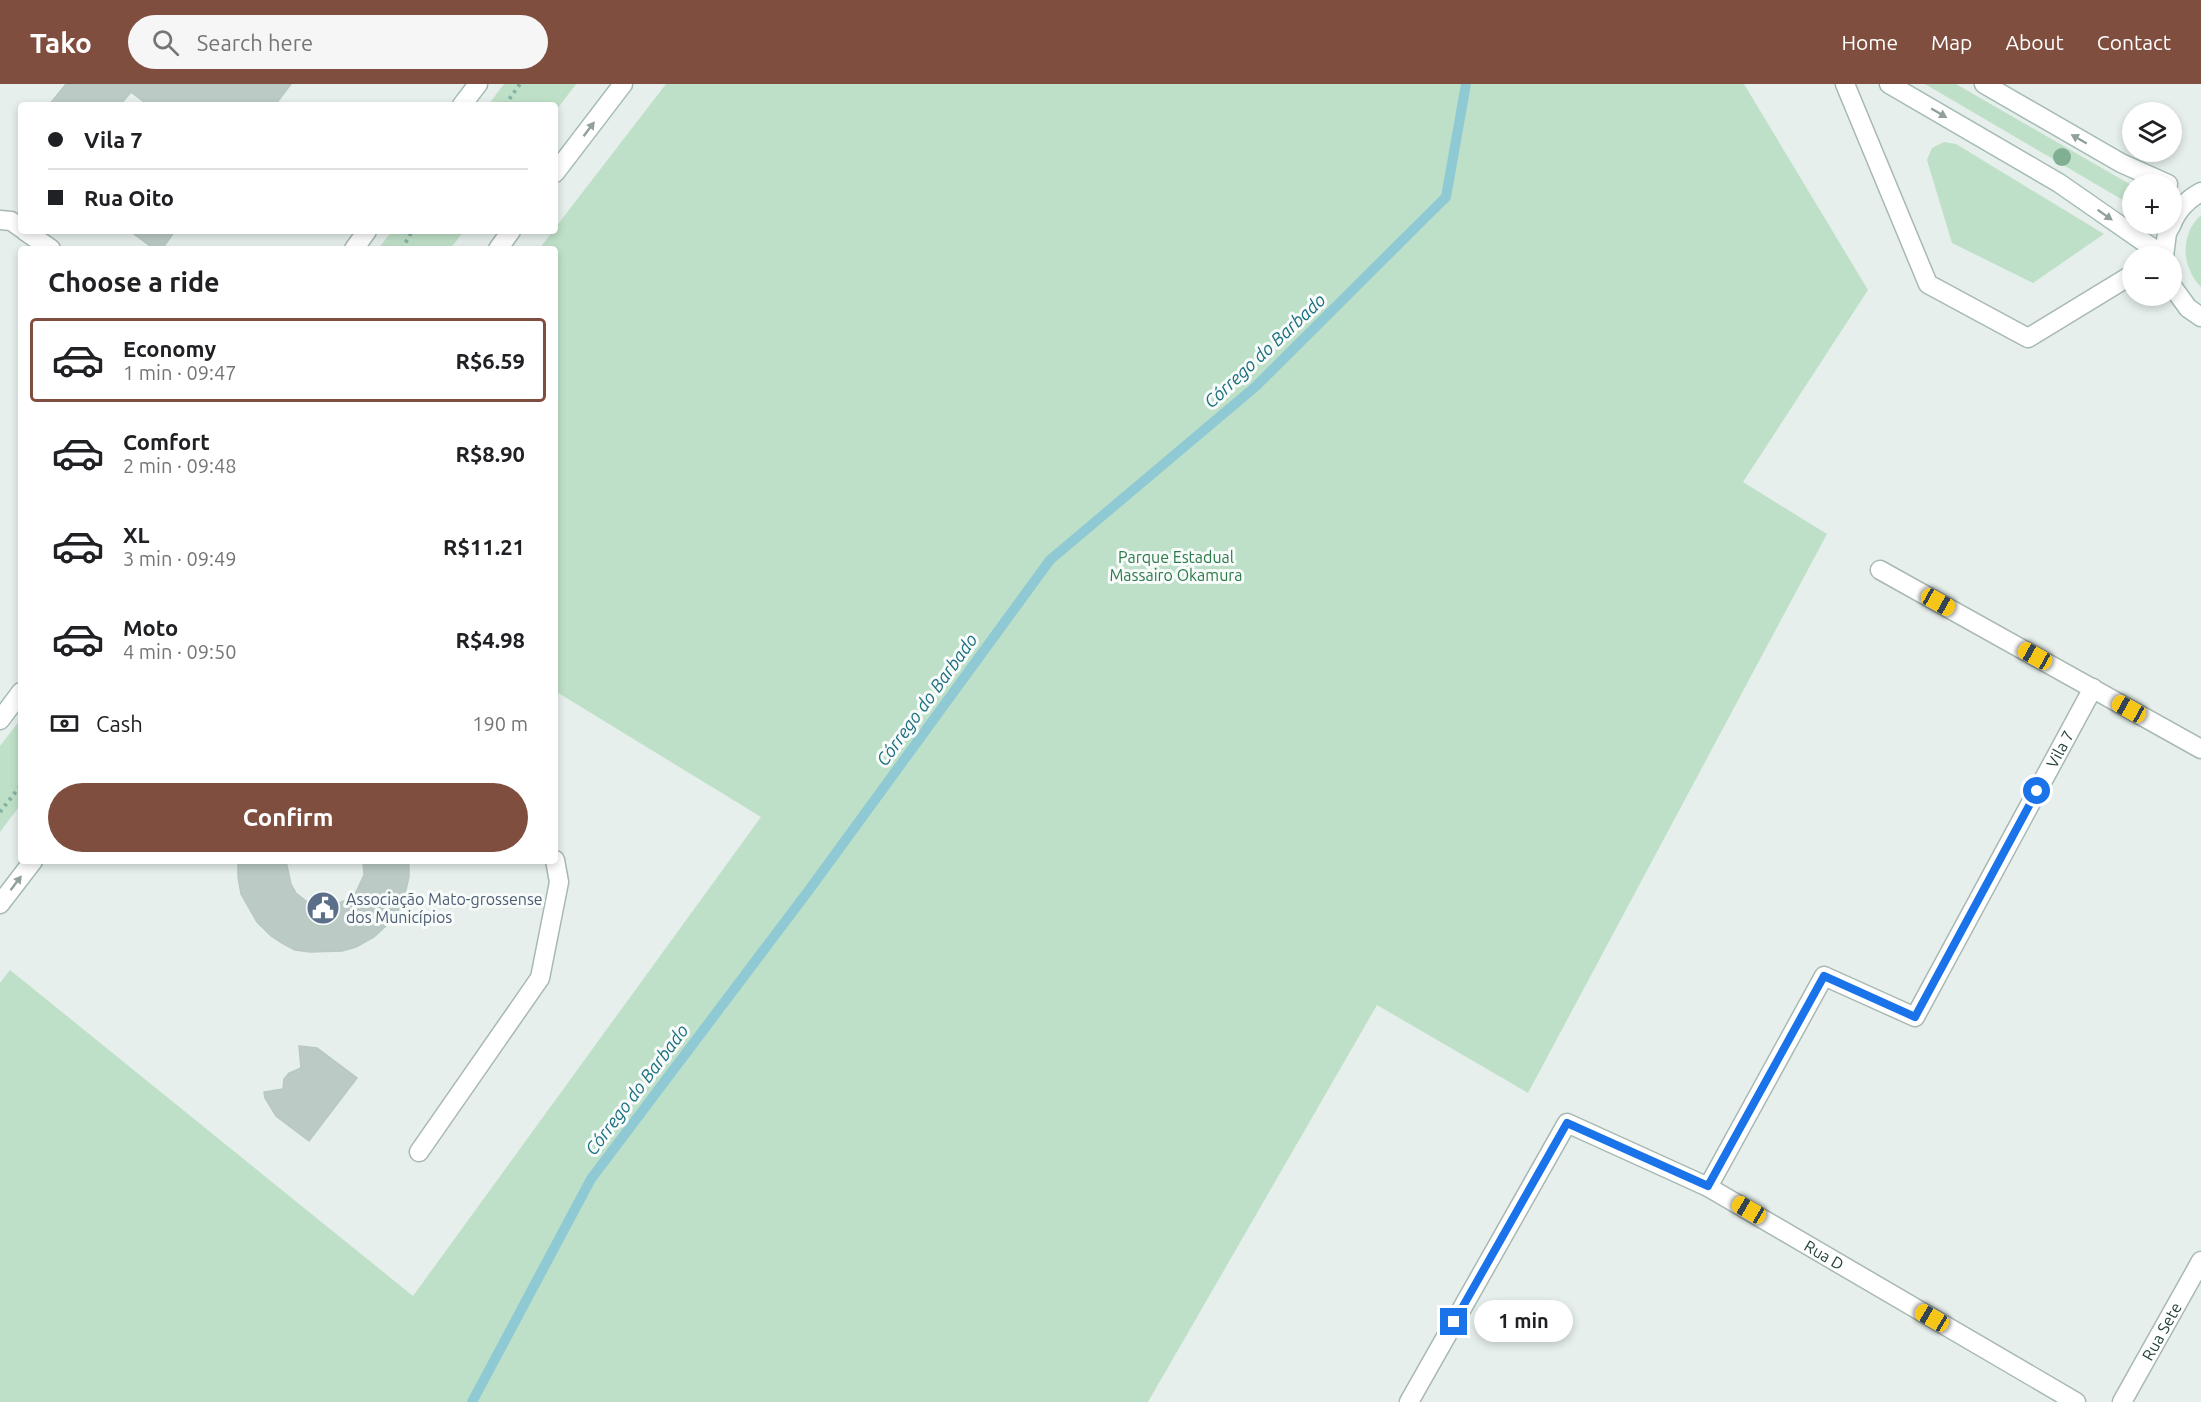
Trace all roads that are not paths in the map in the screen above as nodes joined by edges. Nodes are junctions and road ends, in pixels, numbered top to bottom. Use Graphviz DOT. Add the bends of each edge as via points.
graph roads {
  1 [pos="478,84"];
  2 [pos="623,84"];
  3 [pos="1845,84"];
  4 [pos="1889,84"];
  5 [pos="1984,84"];
  6 [pos="464,102"];
  7 [pos="558,169"];
  8 [pos="2146,174"];
  9 [pos="2182,189"];
  10 [pos="2197,194"];
  11 [pos="2182,208"];
  12 [pos="0,220"];
  13 [pos="18,226"];
  14 [pos="29,234"];
  15 [pos="47,246"];
  16 [pos="2149,246"];
  17 [pos="2122,281"];
  18 [pos="2182,300"];
  19 [pos="2201,317"];
  20 [pos="1880,570"];
  21 [pos="2093,688"];
  22 [pos="18,696"];
  23 [pos="0,720"];
  24 [pos="2201,749"];
  25 [pos="31,864"];
  26 [pos="556,864"];
  27 [pos="0,904"];
  28 [pos="419,1152"];
  29 [pos="1708,1186"];
  30 [pos="2201,1261"];
  31 [pos="1408,1402"];
  32 [pos="2076,1402"];
  33 [pos="2122,1402"];
  1 -- 6 [label="street"];
  7 -- 2 [label="street, one-way"];
  3 -- 17 [label="street" via="1928,285 2028,338"];
  4 -- 16 [label="street, one-way" via="2059,183"];
  8 -- 5 [label="street, one-way"];
  9 -- 10 [label="street"];
  10 -- 11 [label="street"];
  12 -- 13 [label="street"];
  14 -- 15 [label="street"];
  18 -- 19 [label="street"];
  20 -- 21 [label="street"];
  21 -- 24 [label="street"];
  21 -- 29 [label="street, Vila 7" via="1915,1017 1824,976"];
  22 -- 23 [label="street"];
  27 -- 25 [label="street, one-way"];
  26 -- 28 [label="street" via="559,882 540,978"];
  29 -- 31 [label="street, Rua D" via="1567,1123"];
  29 -- 32 [label="street, Rua D"];
  30 -- 33 [label="street, Rua Sete"];
}
